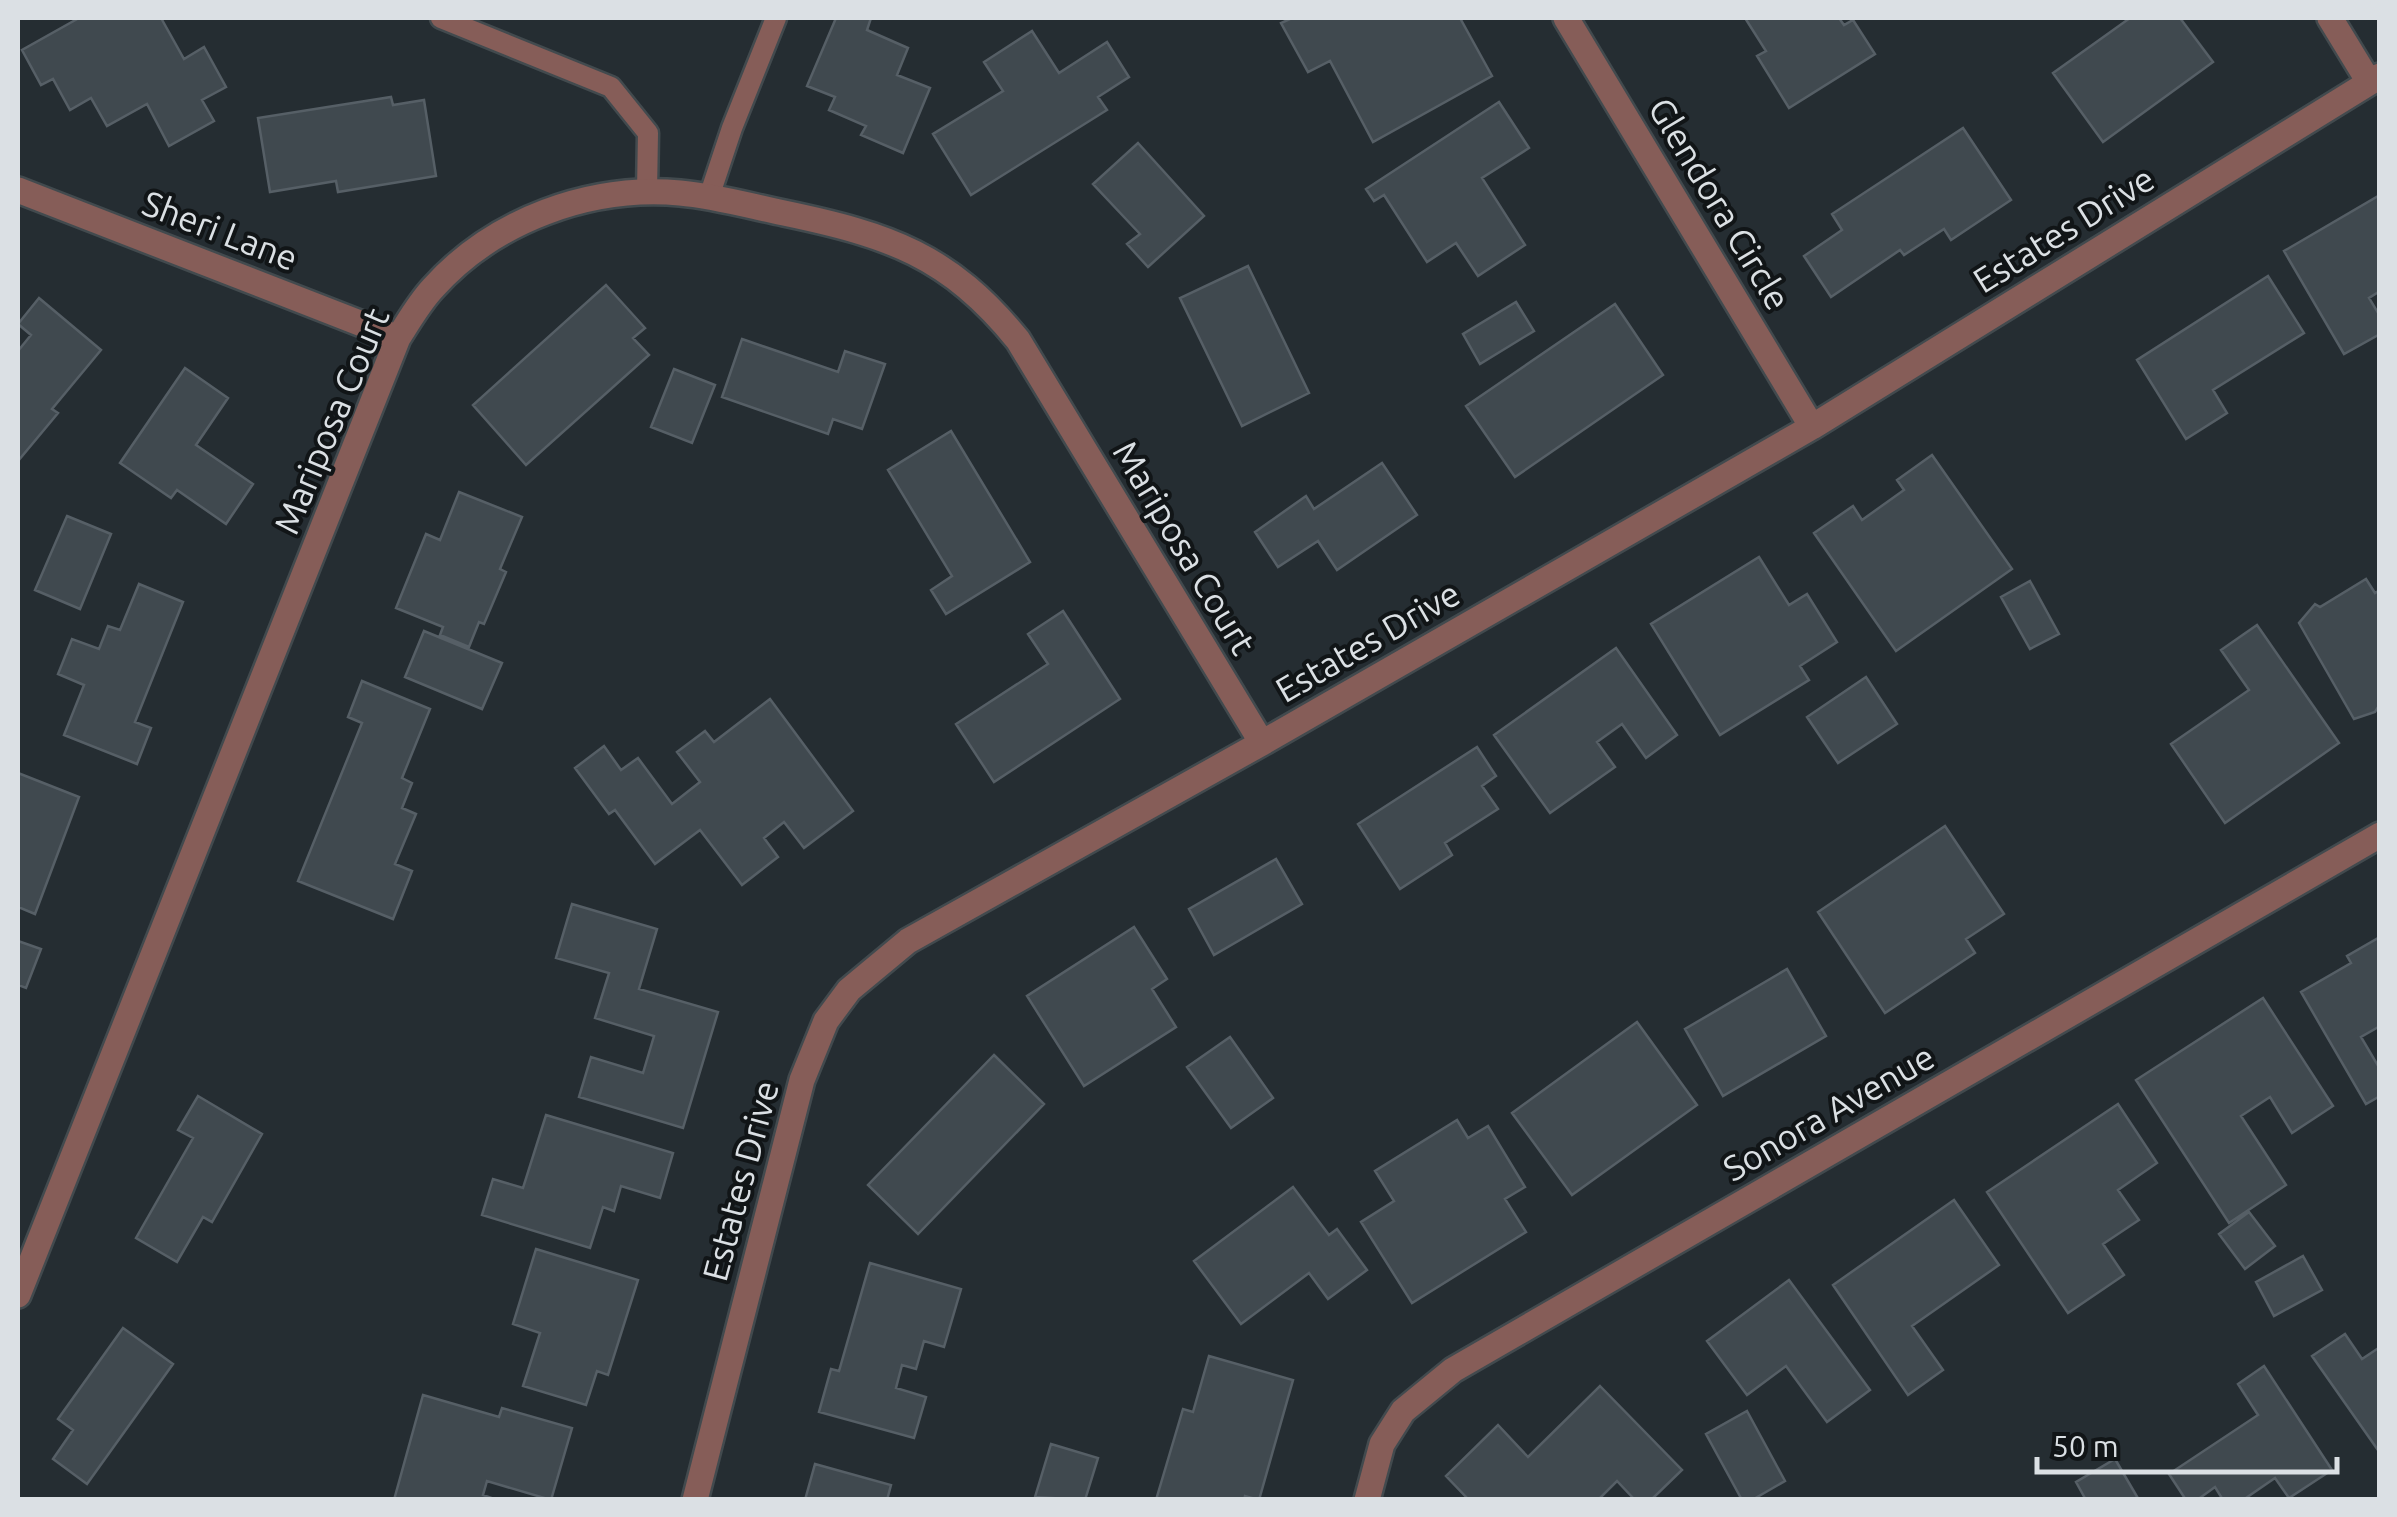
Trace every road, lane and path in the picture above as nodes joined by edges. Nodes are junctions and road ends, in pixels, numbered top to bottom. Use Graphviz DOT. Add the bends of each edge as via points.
graph roads {
  1 [pos="440,18"];
  2 [pos="776,18"];
  3 [pos="1566,18"];
  4 [pos="2330,18"];
  5 [pos="2374,79"];
  6 [pos="18,190"];
  7 [pos="647,192"];
  8 [pos="710,197"];
  9 [pos="398,338"];
  10 [pos="1812,427"];
  11 [pos="1262,743"];
  12 [pos="2380,835"];
  13 [pos="18,1295"];
  14 [pos="695,1500"];
  15 [pos="1367,1500"];
  1 -- 7 [label="lane" via="612,86 648,133"];
  2 -- 8 [label="lane"];
  3 -- 10 [label="street, Glendora Circle"];
  4 -- 5 [label="street"];
  5 -- 10 [label="street, Estates Drive"];
  6 -- 9 [label="street, Sheri Lane"];
  7 -- 8 [label="street, Mariposa Court"];
  7 -- 9 [label="street, Mariposa Court" via="598,196 503,233 430,290"];
  8 -- 11 [label="street, Mariposa Court" via="866,234 932,260 989,305 1018,340"];
  9 -- 13 [label="street, Mariposa Court"];
  10 -- 11 [label="street, Estates Drive"];
  11 -- 14 [label="street, Estates Drive" via="908,941 849,990 826,1021 802,1080"];
  12 -- 15 [label="street, Sonora Avenue" via="1453,1370 1403,1411 1382,1444"];
}
